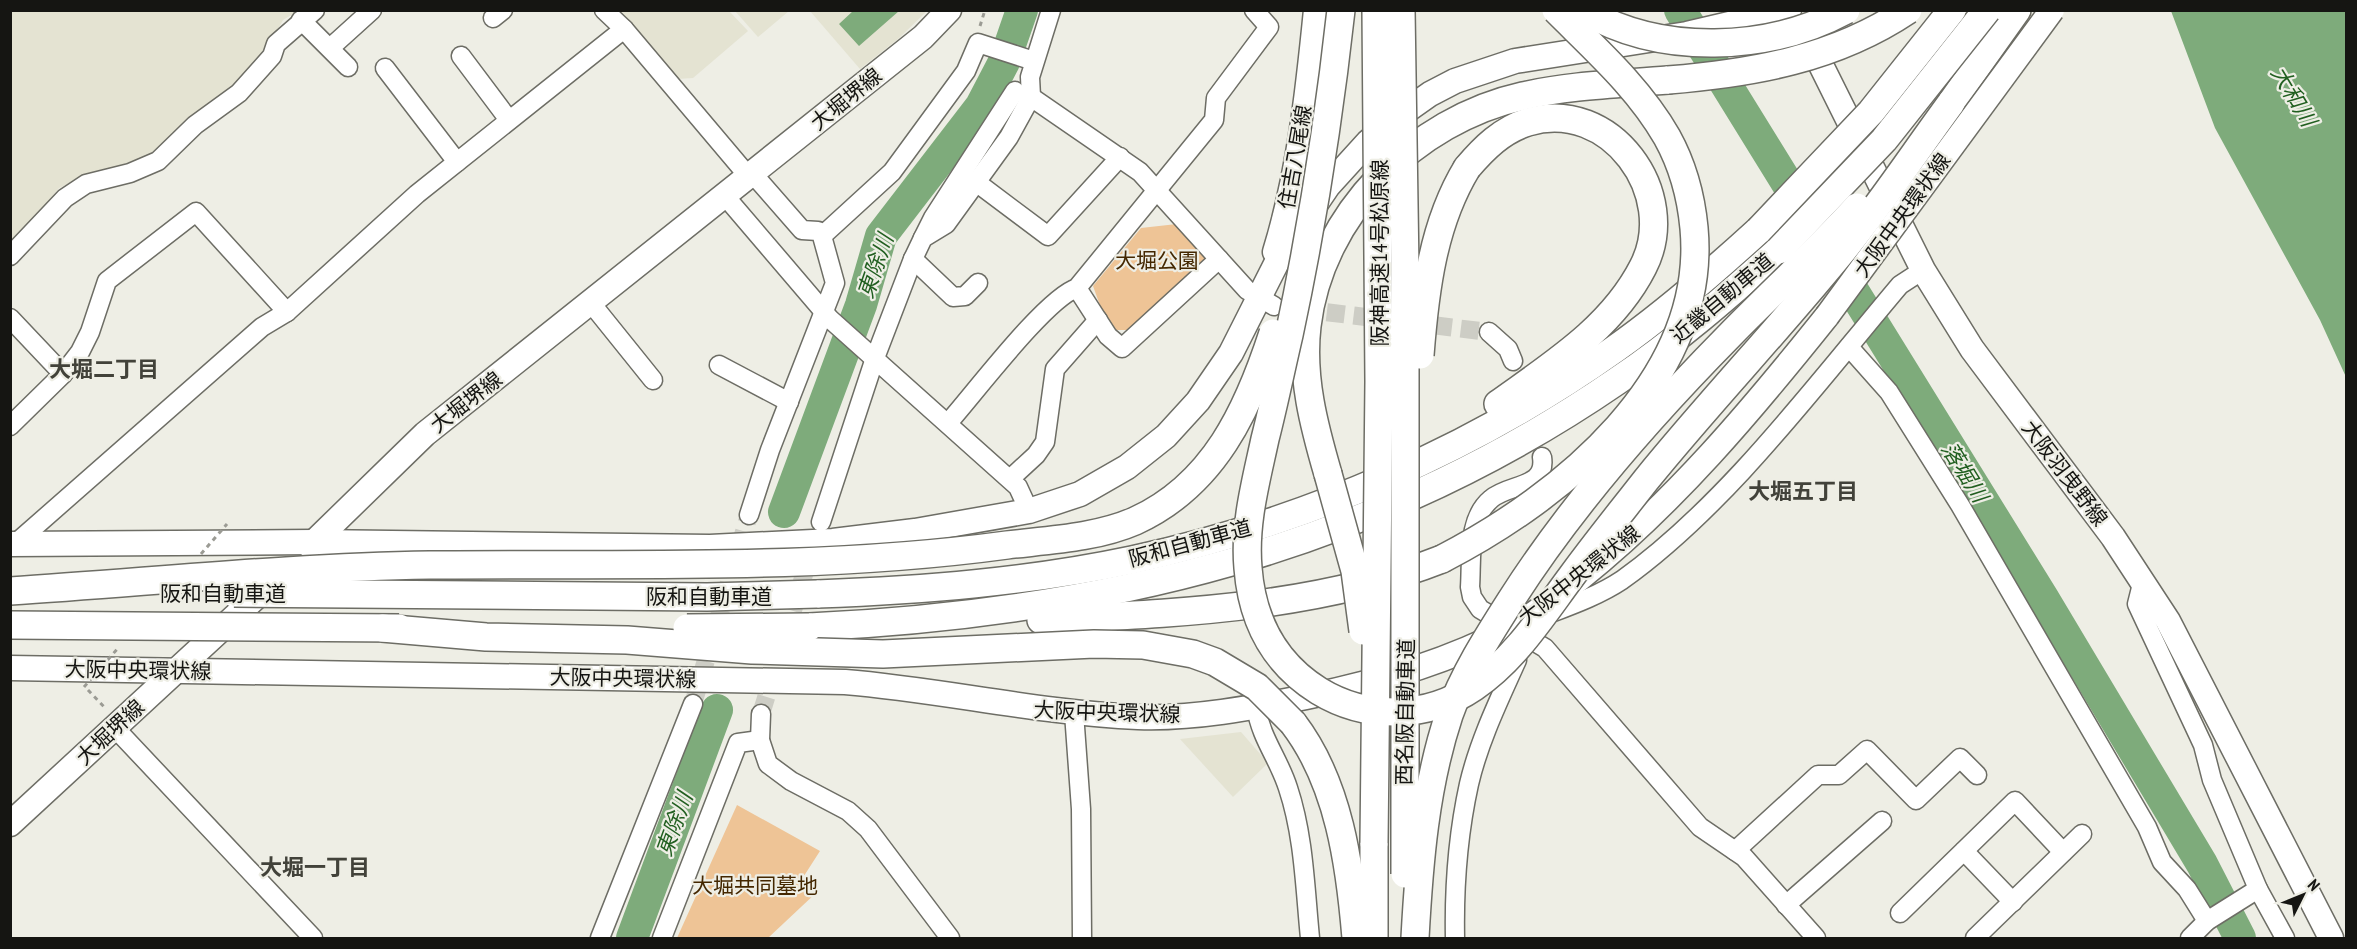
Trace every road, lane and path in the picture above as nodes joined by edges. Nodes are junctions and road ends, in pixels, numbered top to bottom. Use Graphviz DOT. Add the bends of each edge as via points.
graph roads {
  1 [pos="372,10"];
  2 [pos="604,10"];
  3 [pos="949,10"];
  4 [pos="1051,10"];
  5 [pos="1254,10"];
  6 [pos="1316,10"];
  7 [pos="1341,10"];
  8 [pos="1377,10"];
  9 [pos="1401,10"];
  10 [pos="1556,10"];
  11 [pos="1583,10"];
  12 [pos="1789,10"];
  13 [pos="1794,10"];
  14 [pos="1846,10"];
  15 [pos="1908,10"];
  16 [pos="1952,10"];
  17 [pos="1987,10"];
  18 [pos="2017,10"];
  19 [pos="2052,10"];
  20 [pos="308,15"];
  21 [pos="624,29"];
  22 [pos="1687,34"];
  23 [pos="330,48"];
  24 [pos="460,56"];
  25 [pos="1034,61"];
  26 [pos="348,67"];
  27 [pos="385,68"];
  28 [pos="1023,94"];
  29 [pos="1951,103"];
  30 [pos="1329,106"];
  31 [pos="510,120"];
  32 [pos="1120,157"];
  33 [pos="457,162"];
  34 [pos="751,176"];
  35 [pos="976,182"];
  36 [pos="1158,191"];
  37 [pos="725,196"];
  38 [pos="822,236"];
  39 [pos="923,238"];
  40 [pos="10,256"];
  41 [pos="912,259"];
  42 [pos="1219,259"];
  43 [pos="1923,270"];
  44 [pos="978,283"];
  45 [pos="1077,288"];
  46 [pos="591,303"];
  47 [pos="1267,303"];
  48 [pos="287,312"];
  49 [pos="827,316"];
  50 [pos="10,318"];
  51 [pos="1098,320"];
  52 [pos="1489,332"];
  53 [pos="1854,340"];
  54 [pos="875,358"];
  55 [pos="1513,361"];
  56 [pos="719,365"];
  57 [pos="63,374"];
  58 [pos="653,380"];
  59 [pos="789,402"];
  60 [pos="948,423"];
  61 [pos="10,426"];
  62 [pos="1542,457"];
  63 [pos="1010,479"];
  64 [pos="1385,490"];
  65 [pos="1029,511"];
  66 [pos="749,515"];
  67 [pos="821,522"];
  68 [pos="314,542"];
  69 [pos="13,544"];
  70 [pos="2143,580"];
  71 [pos="10,591"];
  72 [pos="905,623"];
  73 [pos="10,625"];
  74 [pos="382,628"];
  75 [pos="1510,628"];
  76 [pos="1406,646"];
  77 [pos="10,668"];
  78 [pos="177,671"];
  79 [pos="84,687"];
  80 [pos="693,704"];
  81 [pos="1256,707"];
  82 [pos="1074,713"];
  83 [pos="761,714"];
  84 [pos="112,720"];
  85 [pos="759,740"];
  86 [pos="1977,775"];
  87 [pos="1375,782"];
  88 [pos="1882,821"];
  89 [pos="10,824"];
  90 [pos="2082,834"];
  91 [pos="1735,850"];
  92 [pos="1964,851"];
  93 [pos="2063,852"];
  94 [pos="2258,889"];
  95 [pos="2013,902"];
  96 [pos="1786,905"];
  97 [pos="1900,913"];
  98 [pos="2207,921"];
  99 [pos="313,939"];
  100 [pos="600,939"];
  101 [pos="662,939"];
  102 [pos="950,939"];
  103 [pos="1082,939"];
  104 [pos="1310,939"];
  105 [pos="1356,939"];
  106 [pos="1374,939"];
  107 [pos="1404,939"];
  108 [pos="1415,939"];
  109 [pos="1455,939"];
  110 [pos="1816,939"];
  111 [pos="1975,939"];
  112 [pos="2190,939"];
  113 [pos="2285,939"];
  114 [pos="2331,939"];
  1 -- 23 [label="street"];
  2 -- 21 [label="street"];
  3 -- 34 [label="main road, 大堀堺線" via="923,37"];
  4 -- 25 [label="street"];
  5 -- 36 [label="street" via="1269,27 1216,98 1214,120"];
  6 -- 47 [label="main road, 住吉八尾線" via="1302,126"];
  7 -- 30 [label="highway, bridge"];
  8 -- 64 [label="highway, 阪神高速14号松原線, bridge"];
  9 -- 64 [label="highway, 阪神高速14号松原線, bridge"];
  10 -- 22 [label="main road" via="1601,27"];
  10 -- 72 [label="highway, bridge" via="1639,96 1668,138 1691,206 1694,270 1680,326 1651,386 1615,431 1541,496 1497,527 1442,560 1367,584 1273,602 1125,615"];
  11 -- 14 [label="highway, bridge" via="1638,34 1717,43 1785,33"];
  12 -- 22 [label="main road"];
  13 -- 43 [label="main road, 大阪羽曳野線"];
  15 -- 87 [label="highway, bridge" via="1871,33 1815,55 1744,72 1555,90 1491,106 1429,137 1372,185 1336,238 1313,294 1307,326 1308,390 1360,600"];
  16 -- 64 [label="highway, 近畿自動車道, bridge" via="1865,120 1760,230 1644,327 1583,371 1454,445"];
  17 -- 64 [label="highway, 近畿自動車道, bridge" via="1884,140 1779,250 1706,314 1616,382 1504,450"];
  18 -- 29 [label="highway"];
  19 -- 75 [label="main road, 大阪中央環状線, bridge" via="1827,316 1724,441 1602,560"];
  20 -- 23 [label="street"];
  20 -- 40 [label="street" via="276,44 272,56 239,93 195,125 158,161 86,184 65,198"];
  21 -- 31 [label="street"];
  21 -- 34 [label="street"];
  22 -- 47 [label="main road" via="1515,61 1465,77 1430,94 1368,142 1328,186 1279,258"];
  23 -- 26 [label="street"];
  24 -- 31 [label="street"];
  25 -- 28 [label="street"];
  25 -- 38 [label="street" via="978,43 966,71 892,172"];
  27 -- 33 [label="street"];
  28 -- 32 [label="street"];
  28 -- 35 [label="street" via="1009,137"];
  28 -- 39 [label="street"];
  29 -- 30 [label="highway, bridge" via="1845,248 1660,463 1523,641 1472,688 1432,707 1393,713 1349,706 1318,690 1288,667 1266,637 1258,618 1247,566 1250,509 1312,219"];
  29 -- 108 [label="highway, bridge" via="1852,213 1679,388 1545,549 1514,595 1463,684 1439,749 1424,830"];
  30 -- 71 [label="highway, bridge" via="1278,321 1248,403 1221,451 1202,473 1180,494 1133,522 1104,531 976,550 835,561 425,566"];
  31 -- 33 [label="street"];
  32 -- 35 [label="street" via="1048,236"];
  32 -- 36 [label="street"];
  33 -- 48 [label="street"];
  34 -- 37 [label="main road, 大堀堺線"];
  34 -- 38 [label="street" via="802,230 818,231"];
  35 -- 39 [label="street" via="946,224"];
  36 -- 42 [label="street"];
  36 -- 45 [label="street"];
  37 -- 46 [label="main road, 大堀堺線"];
  37 -- 49 [label="street"];
  38 -- 49 [label="street" via="835,283"];
  39 -- 41 [label="street"];
  41 -- 44 [label="street" via="953,297 966,296"];
  41 -- 54 [label="street"];
  42 -- 47 [label="street" via="1247,290"];
  42 -- 51 [label="street" via="1122,348"];
  43 -- 53 [label="street" via="1900,285"];
  43 -- 70 [label="main road, 大阪羽曳野線" via="1996,384"];
  45 -- 51 [label="street"];
  45 -- 60 [label="street" via="1065,291 1030,326"];
  46 -- 58 [label="street"];
  46 -- 68 [label="main road, 大堀堺線" via="425,435"];
  47 -- 65 [label="main road" via="1198,401 1166,436 1127,467 1080,494"];
  48 -- 57 [label="street" via="196,212 107,281 90,332"];
  48 -- 69 [label="street" via="262,327"];
  49 -- 54 [label="street"];
  49 -- 59 [label="street"];
  50 -- 57 [label="street"];
  51 -- 63 [label="street" via="1055,369 1045,442"];
  52 -- 55 [label="street" via="1508,349"];
  53 -- 75 [label="street" via="1724,489 1656,552 1620,581"];
  53 -- 98 [label="street" via="1924,448 2147,827 2162,862 2187,889"];
  54 -- 60 [label="street"];
  54 -- 67 [label="street"];
  56 -- 59 [label="street"];
  57 -- 61 [label="street"];
  59 -- 66 [label="street"];
  60 -- 63 [label="street"];
  62 -- 75 [label="street" via="1540,475 1490,499 1477,515 1474,526 1470,587 1473,597 1480,609"];
  63 -- 65 [label="street"];
  64 -- 71 [label="highway, 阪和自動車道, bridge" via="1133,560 905,591 707,597"];
  64 -- 72 [label="highway, 阪和自動車道" via="1281,548 1154,584"];
  64 -- 76 [label="highway, 西名阪自動車道, bridge"];
  64 -- 76 [label="highway, bridge" via="1494,406 1561,359 1607,317 1645,265 1653,227 1649,189 1632,157 1603,133 1565,120 1528,122 1495,139 1467,168 1447,206 1434,249 1420,351 1412,601"];
  64 -- 87 [label="highway, 西名阪自動車道, bridge"];
  65 -- 68 [label="main road" via="833,541 710,547"];
  68 -- 69 [label="main road"];
  68 -- 78 [label="main road, 大堀堺線"];
  70 -- 94 [label="street" via="2137,604 2203,745 2212,780"];
  70 -- 114 [label="main road, 大阪羽曳野線" via="2168,621"];
  72 -- 74 [label="highway, 阪和自動車道, bridge" via="809,627"];
  73 -- 74 [label="highway, 阪和自動車道, bridge"];
  74 -- 105 [label="highway, bridge" via="752,650 883,654 1119,644 1193,654 1257,687 1293,723 1314,753 1344,849"];
  75 -- 81 [label="main road, 大阪中央環状線" via="1393,676"];
  75 -- 91 [label="street" via="1545,648 1700,827"];
  75 -- 109 [label="street" via="1517,660 1484,740 1468,793 1458,863"];
  76 -- 107 [label="highway, 西名阪自動車道, bridge"];
  77 -- 78 [label="main road, 大阪中央環状線"];
  78 -- 82 [label="main road, 大阪中央環状線" via="845,682"];
  78 -- 84 [label="main road, 大堀堺線"];
  79 -- 84 [label="path"];
  80 -- 100 [label="street"];
  81 -- 82 [label="main road, 大阪中央環状線" via="1206,715"];
  81 -- 104 [label="street" via="1259,729 1287,785 1297,816"];
  82 -- 103 [label="street" via="1081,809"];
  83 -- 85 [label="street"];
  84 -- 89 [label="main road, 大堀堺線"];
  84 -- 99 [label="street"];
  85 -- 101 [label="street" via="738,743"];
  85 -- 102 [label="street" via="768,764 848,812 868,829"];
  86 -- 91 [label="street" via="1960,758 1916,800 1867,750 1839,775 1818,775"];
  87 -- 106 [label="highway, 西名阪自動車道, bridge"];
  88 -- 96 [label="street"];
  90 -- 93 [label="street"];
  91 -- 96 [label="street"];
  92 -- 93 [label="street" via="2014,801"];
  92 -- 95 [label="street"];
  92 -- 97 [label="street"];
  93 -- 95 [label="street"];
  94 -- 98 [label="street"];
  94 -- 113 [label="street"];
  95 -- 111 [label="street"];
  96 -- 110 [label="street"];
  98 -- 112 [label="street"];
}
